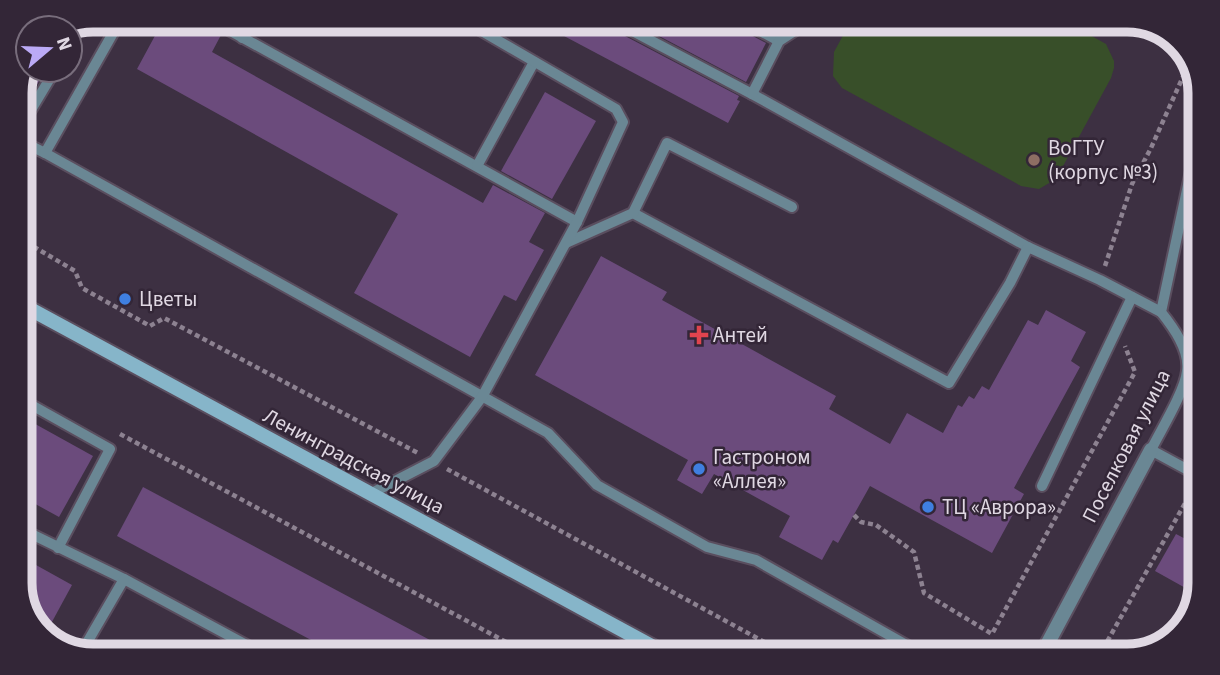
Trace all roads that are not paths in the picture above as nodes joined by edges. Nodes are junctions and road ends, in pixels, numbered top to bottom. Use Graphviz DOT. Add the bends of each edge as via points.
graph roads {
  1 [pos="114,32"];
  2 [pos="232,32"];
  3 [pos="246,32"];
  4 [pos="483,32"];
  5 [pos="635,32"];
  6 [pos="762,32"];
  7 [pos="793,32"];
  8 [pos="243,38"];
  9 [pos="779,41"];
  10 [pos="534,62"];
  11 [pos="47,84"];
  12 [pos="752,94"];
  13 [pos="32,108"];
  14 [pos="32,146"];
  15 [pos="45,153"];
  16 [pos="477,166"];
  17 [pos="1188,185"];
  18 [pos="792,207"];
  19 [pos="633,213"];
  20 [pos="577,222"];
  21 [pos="566,243"];
  22 [pos="1028,247"];
  23 [pos="1132,297"];
  24 [pos="32,310"];
  25 [pos="1161,312"];
  26 [pos="482,397"];
  27 [pos="32,405"];
  28 [pos="1151,450"];
  29 [pos="1188,470"];
  30 [pos="1042,486"];
  31 [pos="370,494"];
  32 [pos="32,534"];
  33 [pos="58,548"];
  34 [pos="124,579"];
  35 [pos="87,643"];
  36 [pos="245,644"];
  37 [pos="648,644"];
  38 [pos="905,644"];
  39 [pos="1047,644"];
  1 -- 15 [label="lane"];
  2 -- 8 [label="lane"];
  3 -- 8 [label="lane"];
  4 -- 10 [label="lane"];
  5 -- 12 [label="lane"];
  6 -- 9 [label="lane"];
  7 -- 9 [label="lane"];
  8 -- 16 [label="lane"];
  9 -- 12 [label="lane"];
  10 -- 16 [label="lane"];
  10 -- 20 [label="lane" via="616,109 623,122"];
  11 -- 13 [label="lane"];
  12 -- 22 [label="lane"];
  14 -- 15 [label="lane"];
  15 -- 26 [label="lane"];
  16 -- 20 [label="lane"];
  17 -- 25 [label="lane"];
  18 -- 19 [label="lane" via="667,143"];
  19 -- 21 [label="lane"];
  19 -- 22 [label="lane" via="949,383"];
  20 -- 21 [label="lane"];
  21 -- 26 [label="lane"];
  22 -- 23 [label="lane"];
  23 -- 25 [label="lane"];
  23 -- 30 [label="lane"];
  24 -- 31 [label="main road, Ленинградская улица"];
  25 -- 28 [label="lane, Поселковая улица" via="1179,339 1187,370"];
  26 -- 31 [label="lane" via="434,461"];
  26 -- 38 [label="lane" via="548,433 597,485 707,547 755,560"];
  27 -- 33 [label="lane" via="110,449"];
  28 -- 29 [label="lane"];
  28 -- 39 [label="street, Поселковая улица"];
  31 -- 37 [label="main road, Ленинградская улица"];
  32 -- 33 [label="lane"];
  33 -- 34 [label="lane"];
  34 -- 35 [label="lane"];
  34 -- 36 [label="lane"];
}
